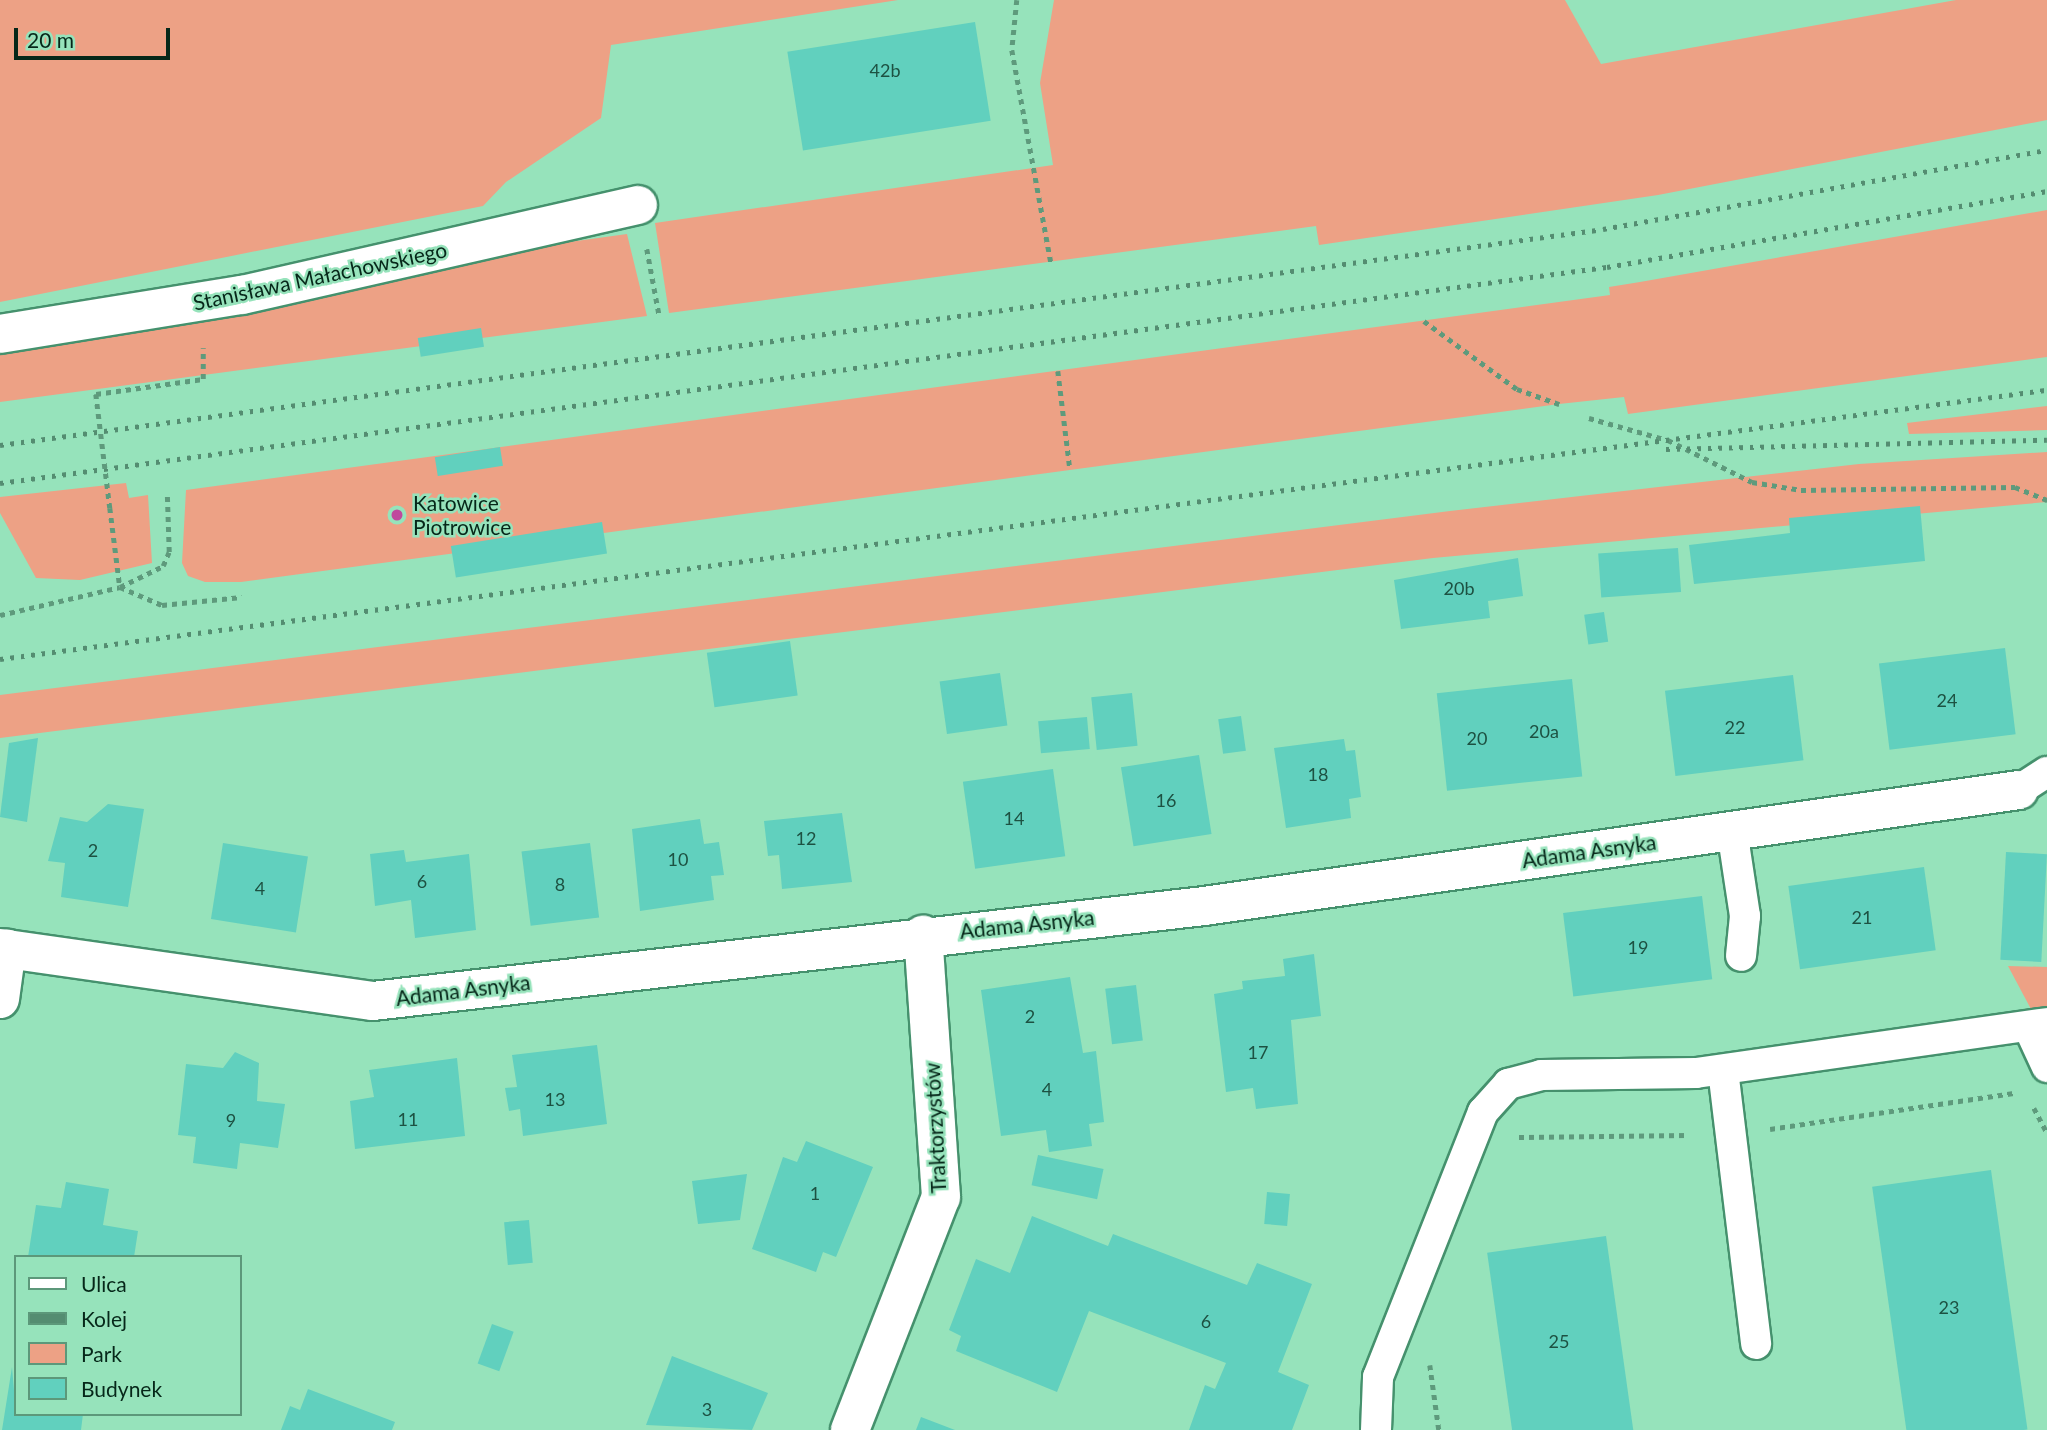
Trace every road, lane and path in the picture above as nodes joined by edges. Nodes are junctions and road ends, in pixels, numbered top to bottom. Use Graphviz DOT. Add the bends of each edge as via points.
graph roads {
  1 [pos="1017,0"];
  2 [pos="638,205"];
  3 [pos="1051,262"];
  4 [pos="659,314"];
  5 [pos="1424,321"];
  6 [pos="0,334"];
  7 [pos="1058,371"];
  8 [pos="203,379"];
  9 [pos="1559,404"];
  10 [pos="1589,418"];
  11 [pos="1070,469"];
  12 [pos="167,492"];
  13 [pos="2047,499"];
  14 [pos="120,587"];
  15 [pos="242,597"];
  16 [pos="0,615"];
  17 [pos="2038,784"];
  18 [pos="1732,830"];
  19 [pos="923,935"];
  20 [pos="4,948"];
  21 [pos="1741,956"];
  22 [pos="0,999"];
  23 [pos="2038,1025"];
  24 [pos="2047,1067"];
  25 [pos="1723,1070"];
  26 [pos="2025,1092"];
  27 [pos="2031,1102"];
  28 [pos="2047,1132"];
  29 [pos="1731,1134"];
  30 [pos="1511,1137"];
  31 [pos="1756,1344"];
  32 [pos="1427,1350"];
  33 [pos="850,1430"];
  34 [pos="1376,1430"];
  35 [pos="1439,1430"];
  1 -- 3 [label="path" via="1012,50"];
  2 -- 4 [label="path"];
  2 -- 6 [label="street, Stanisława Małachowskiego" via="242,295"];
  5 -- 9 [label="path" via="1517,389"];
  7 -- 11 [label="path"];
  8 -- 14 [label="path, bridge" via="96,394"];
  10 -- 13 [label="path" via="1668,440 1752,482 1801,490 2015,487"];
  12 -- 14 [label="path" via="169,552 163,566"];
  14 -- 15 [label="path" via="162,605"];
  14 -- 16 [label="path"];
  17 -- 18 [label="street, Adama Asnyka"];
  18 -- 19 [label="street, Adama Asnyka" via="1204,906"];
  18 -- 21 [label="lane" via="1745,916"];
  19 -- 20 [label="street, Adama Asnyka" via="373,1001"];
  19 -- 33 [label="street, Traktorzystów" via="941,1197"];
  20 -- 22 [label="street"];
  23 -- 24 [label="lane"];
  23 -- 25 [label="lane"];
  25 -- 29 [label="lane"];
  25 -- 34 [label="lane" via="1541,1075 1508,1084 1483,1112 1378,1377"];
  26 -- 29 [label="path"];
  27 -- 28 [label="path"];
  29 -- 30 [label="path"];
  29 -- 31 [label="lane"];
  32 -- 35 [label="path"];
}
